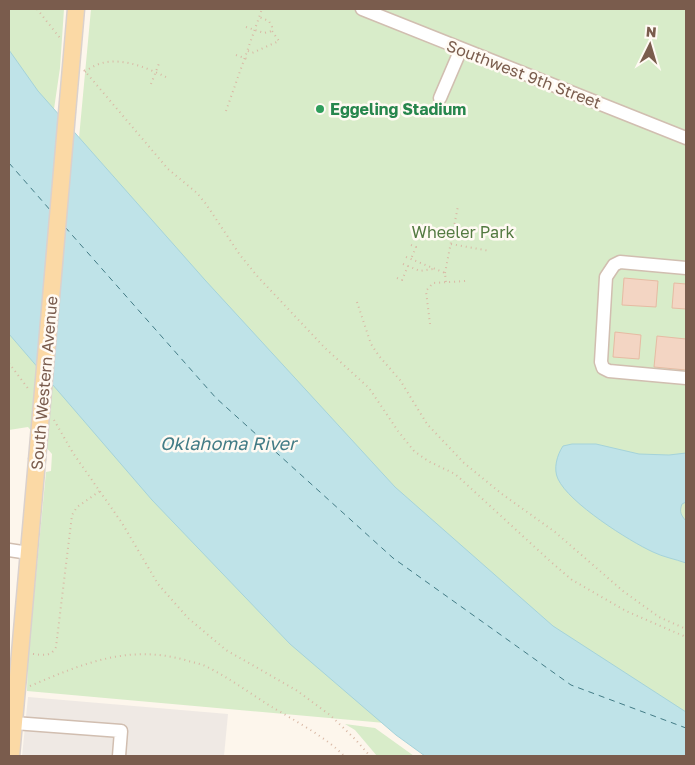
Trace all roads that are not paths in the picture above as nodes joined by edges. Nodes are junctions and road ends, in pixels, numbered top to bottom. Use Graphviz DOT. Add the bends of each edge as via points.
graph roads {
  1 [pos="76,9"];
  2 [pos="362,9"];
  3 [pos="461,49"];
  4 [pos="440,98"];
  5 [pos="686,138"];
  6 [pos="686,268"];
  7 [pos="686,378"];
  8 [pos="9,550"];
  9 [pos="29,553"];
  10 [pos="14,723"];
  11 [pos="11,756"];
  12 [pos="119,756"];
  1 -- 9 [label="main road, South Western Avenue, bridge"];
  2 -- 3 [label="lane, Southwest 9th Street"];
  3 -- 4 [label="lane"];
  3 -- 5 [label="lane, Southwest 9th Street"];
  6 -- 7 [label="lane" via="620,262 614,265 606,277 601,362 609,371"];
  8 -- 9 [label="lane"];
  9 -- 10 [label="main road, South Western Avenue"];
  10 -- 11 [label="main road, South Western Avenue"];
  10 -- 12 [label="lane" via="121,731"];
}
